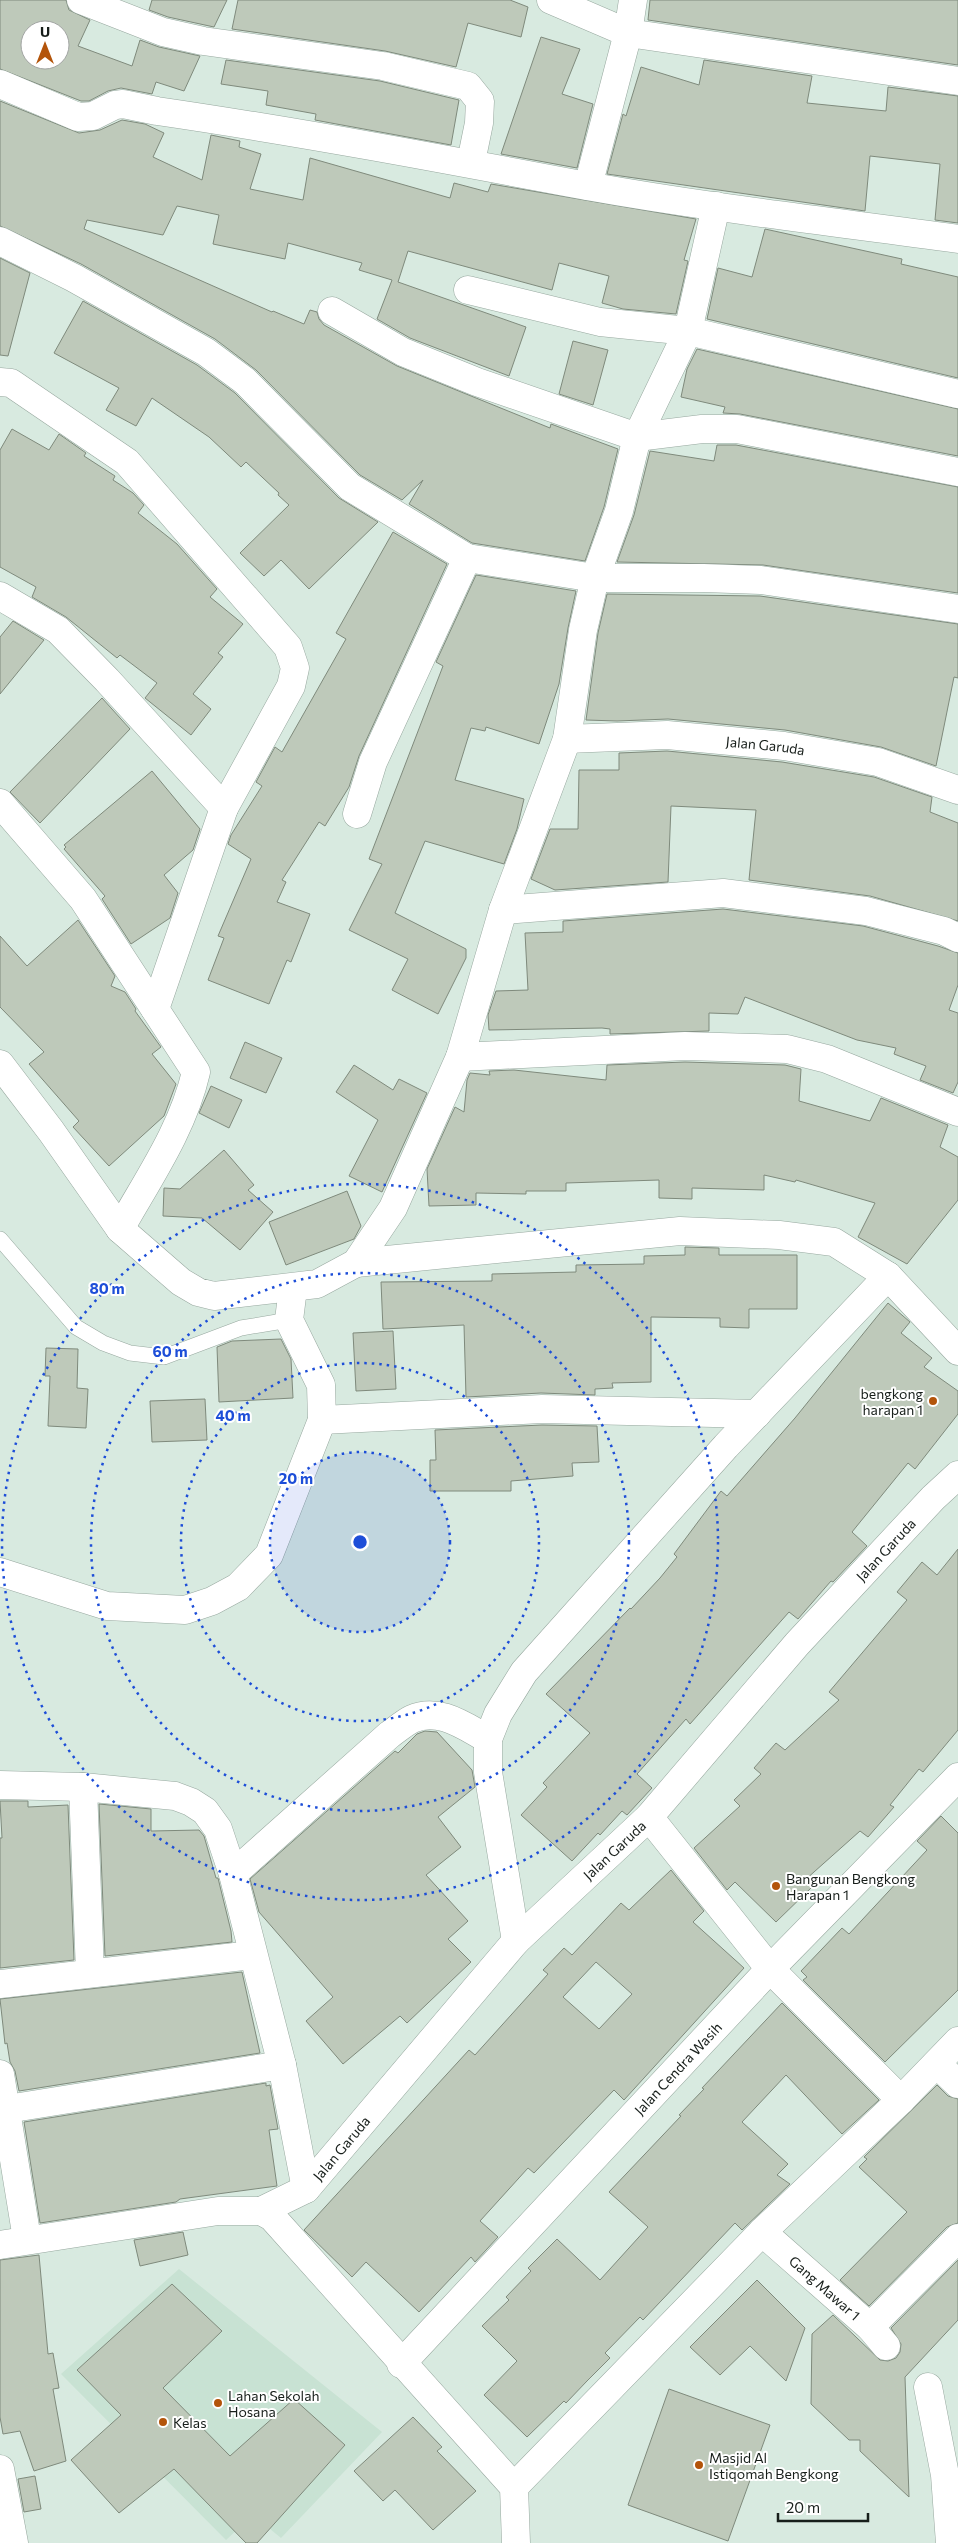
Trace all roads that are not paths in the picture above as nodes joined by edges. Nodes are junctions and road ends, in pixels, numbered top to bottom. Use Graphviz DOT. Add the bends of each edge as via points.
graph roads {
  1 [pos="81,0"];
  2 [pos="551,0"];
  3 [pos="633,0"];
  4 [pos="628,33"];
  5 [pos="958,81"];
  6 [pos="0,84"];
  7 [pos="471,162"];
  8 [pos="588,186"];
  9 [pos="716,206"];
  10 [pos="958,239"];
  11 [pos="0,241"];
  12 [pos="468,290"];
  13 [pos="332,311"];
  14 [pos="688,331"];
  15 [pos="0,382"];
  16 [pos="958,394"];
  17 [pos="636,437"];
  18 [pos="958,472"];
  19 [pos="467,558"];
  20 [pos="595,578"];
  21 [pos="0,596"];
  22 [pos="958,609"];
  23 [pos="567,739"];
  24 [pos="958,790"];
  25 [pos="0,803"];
  26 [pos="224,808"];
  27 [pos="357,814"];
  28 [pos="503,910"];
  29 [pos="958,938"];
  30 [pos="155,1009"];
  31 [pos="460,1057"];
  32 [pos="0,1064"];
  33 [pos="958,1112"];
  34 [pos="120,1229"];
  35 [pos="0,1239"];
  36 [pos="356,1263"];
  37 [pos="888,1276"];
  38 [pos="293,1288"];
  39 [pos="289,1320"];
  40 [pos="958,1351"];
  41 [pos="757,1414"];
  42 [pos="322,1420"];
  43 [pos="958,1475"];
  44 [pos="0,1572"];
  45 [pos="488,1739"];
  46 [pos="958,1777"];
  47 [pos="0,1785"];
  48 [pos="83,1787"];
  49 [pos="649,1817"];
  50 [pos="233,1874"];
  51 [pos="516,1941"];
  52 [pos="252,1955"];
  53 [pos="770,1969"];
  54 [pos="90,1973"];
  55 [pos="0,1984"];
  56 [pos="958,2041"];
  57 [pos="937,2064"];
  58 [pos="282,2066"];
  59 [pos="0,2074"];
  60 [pos="958,2084"];
  61 [pos="901,2100"];
  62 [pos="6,2108"];
  63 [pos="306,2189"];
  64 [pos="261,2210"];
  65 [pos="762,2232"];
  66 [pos="958,2238"];
  67 [pos="28,2239"];
  68 [pos="0,2245"];
  69 [pos="401,2364"];
  70 [pos="928,2387"];
  71 [pos="0,2469"];
  72 [pos="952,2475"];
  73 [pos="514,2487"];
  74 [pos="14,2543"];
  75 [pos="516,2543"];
  76 [pos="950,2543"];
  1 -- 7 [label="street" via="163,32 383,66 468,86 480,101"];
  2 -- 4 [label="street"];
  3 -- 4 [label="street"];
  4 -- 5 [label="street"];
  4 -- 8 [label="street"];
  6 -- 7 [label="street" via="78,118 93,116 123,104"];
  7 -- 8 [label="street"];
  8 -- 9 [label="street"];
  9 -- 10 [label="street"];
  9 -- 14 [label="street"];
  11 -- 19 [label="street" via="74,278 206,352 245,381 350,487"];
  12 -- 14 [label="street" via="600,322"];
  13 -- 17 [label="street" via="403,352 477,382"];
  14 -- 16 [label="street"];
  14 -- 17 [label="street"];
  15 -- 26 [label="street" via="10,383 127,462 288,647 295,668 291,686"];
  17 -- 18 [label="street" via="702,429 737,429"];
  17 -- 20 [label="street" via="619,511"];
  19 -- 20 [label="street"];
  19 -- 27 [label="street" via="373,762"];
  20 -- 22 [label="street" via="761,580"];
  20 -- 23 [label="street" via="583,630"];
  21 -- 26 [label="street" via="58,630"];
  23 -- 24 [label="street, Jalan Garuda" via="667,735 784,746 878,762"];
  23 -- 28 [label="street"];
  25 -- 30 [label="street" via="83,899"];
  26 -- 30 [label="street"];
  28 -- 29 [label="street" via="723,893 866,911 944,931"];
  28 -- 31 [label="street"];
  30 -- 34 [label="street" via="196,1072 190,1099 175,1130"];
  31 -- 33 [label="street" via="685,1046 787,1049 827,1059"];
  31 -- 36 [label="street" via="393,1208"];
  32 -- 34 [label="street"];
  34 -- 38 [label="street" via="198,1292 214,1296"];
  35 -- 39 [label="lane" via="76,1327 103,1344 130,1353 164,1357 241,1328"];
  36 -- 37 [label="street" via="680,1231 779,1235 834,1242"];
  36 -- 38 [label="street" via="317,1284"];
  37 -- 40 [label="street"];
  37 -- 41 [label="street"];
  38 -- 39 [label="street"];
  39 -- 42 [label="street" via="321,1385"];
  41 -- 42 [label="street" via="542,1409"];
  41 -- 45 [label="street" via="524,1672 498,1714"];
  42 -- 44 [label="street" via="269,1555 238,1587 212,1602 185,1610 107,1606"];
  43 -- 49 [label="street, Jalan Garuda" via="797,1644"];
  45 -- 50 [label="street" via="445,1716 411,1719"];
  45 -- 51 [label="street" via="488,1772"];
  46 -- 53 [label="street, Jalan Cendra Wasih"];
  47 -- 48 [label="street"];
  48 -- 50 [label="street" via="175,1796 191,1802 205,1811 218,1829"];
  48 -- 54 [label="street"];
  49 -- 51 [label="street, Jalan Garuda"];
  49 -- 53 [label="street"];
  50 -- 52 [label="street"];
  51 -- 63 [label="street, Jalan Garuda"];
  52 -- 54 [label="street"];
  52 -- 58 [label="street"];
  53 -- 61 [label="street"];
  53 -- 69 [label="street, Jalan Cendra Wasih"];
  54 -- 55 [label="street"];
  56 -- 57 [label="street"];
  57 -- 60 [label="street"];
  57 -- 61 [label="street"];
  58 -- 62 [label="street"];
  58 -- 63 [label="street"];
  59 -- 62 [label="street"];
  61 -- 65 [label="street"];
  62 -- 67 [label="street"];
  63 -- 64 [label="street, Jalan Garuda"];
  64 -- 67 [label="street" via="218,2211"];
  64 -- 69 [label="street" via="272,2218"];
  65 -- 66 [label="street, Gang Mawar 1" via="878,2336"];
  65 -- 73 [label="street"];
  67 -- 68 [label="street"];
  69 -- 73 [label="street"];
  70 -- 72 [label="street"];
  71 -- 74 [label="street"];
  72 -- 76 [label="street"];
  73 -- 75 [label="street"];
}
